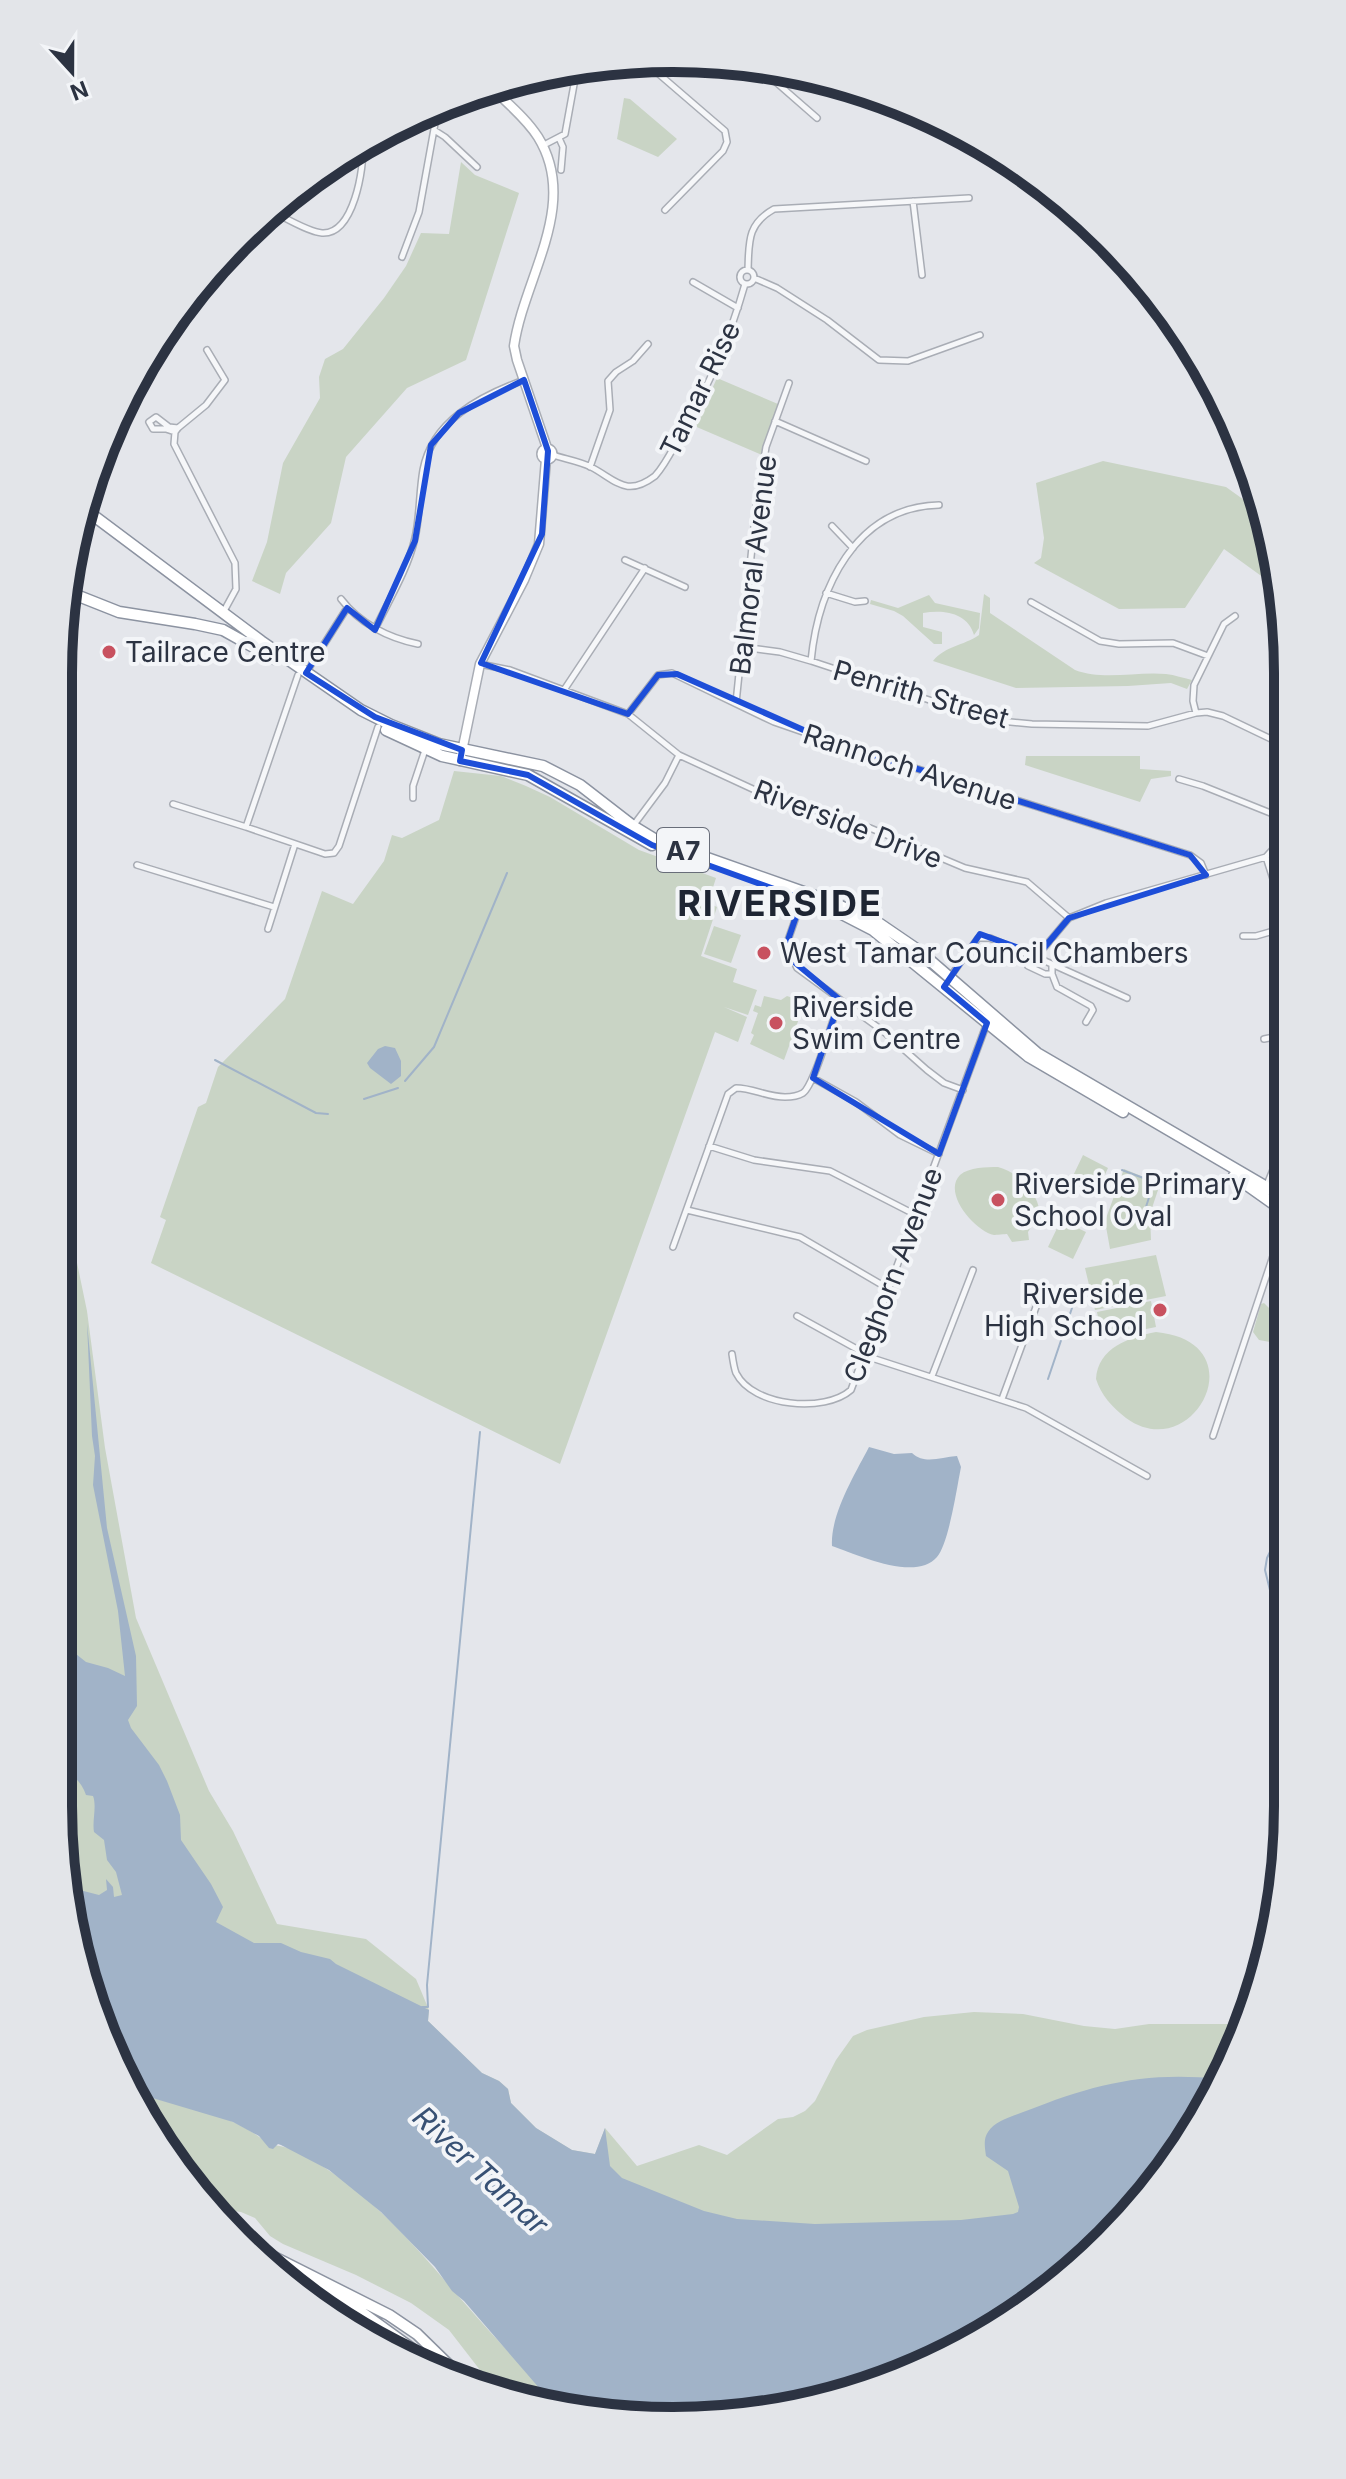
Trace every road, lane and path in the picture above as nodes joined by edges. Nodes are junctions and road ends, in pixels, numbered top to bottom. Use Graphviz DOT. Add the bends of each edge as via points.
graph roads {
  1 [pos="657,72"];
  2 [pos="575,81"];
  3 [pos="776,81"];
  4 [pos="779,84"];
  5 [pos="503,99"];
  6 [pos="817,118"];
  7 [pos="436,121"];
  8 [pos="434,130"];
  9 [pos="559,138"];
  10 [pos="542,146"];
  11 [pos="361,160"];
  12 [pos="477,167"];
  13 [pos="561,170"];
  14 [pos="969,198"];
  15 [pos="913,201"];
  16 [pos="665,210"];
  17 [pos="283,216"];
  18 [pos="402,257"];
  19 [pos="748,270"];
  20 [pos="922,275"];
  21 [pos="754,278"];
  22 [pos="693,282"];
  23 [pos="745,284"];
  24 [pos="738,308"];
  25 [pos="980,335"];
  26 [pos="648,344"];
  27 [pos="207,350"];
  28 [pos="524,380"];
  29 [pos="789,383"];
  30 [pos="775,421"];
  31 [pos="176,430"];
  32 [pos="549,454"];
  33 [pos="866,461"];
  34 [pos="590,467"];
  35 [pos="939,505"];
  36 [pos="93,515"];
  37 [pos="832,526"];
  38 [pos="853,548"];
  39 [pos="625,560"];
  40 [pos="645,568"];
  41 [pos="685,587"];
  42 [pos="826,593"];
  43 [pos="77,595"];
  44 [pos="341,599"];
  45 [pos="865,601"];
  46 [pos="1031,602"];
  47 [pos="347,608"];
  48 [pos="224,613"];
  49 [pos="1235,616"];
  50 [pos="220,629"];
  51 [pos="375,629"];
  52 [pos="418,644"];
  53 [pos="742,647"];
  54 [pos="1208,656"];
  55 [pos="811,661"];
  56 [pos="480,664"];
  57 [pos="302,674"];
  58 [pos="564,690"];
  59 [pos="736,703"];
  60 [pos="1196,713"];
  61 [pos="628,714"];
  62 [pos="378,727"];
  63 [pos="1274,741"];
  64 [pos="426,749"];
  65 [pos="461,755"];
  66 [pos="679,755"];
  67 [pos="1179,779"];
  68 [pos="413,798"];
  69 [pos="173,804"];
  70 [pos="1274,814"];
  71 [pos="633,826"];
  72 [pos="246,827"];
  73 [pos="295,844"];
  74 [pos="1274,848"];
  75 [pos="1266,857"];
  76 [pos="137,865"];
  77 [pos="1206,875"];
  78 [pos="1274,882"];
  79 [pos="802,899"];
  80 [pos="274,907"];
  81 [pos="1069,918"];
  82 [pos="268,929"];
  83 [pos="1274,931"];
  84 [pos="1243,936"];
  85 [pos="1038,955"];
  86 [pos="1052,964"];
  87 [pos="1028,966"];
  88 [pos="1052,974"];
  89 [pos="947,982"];
  90 [pos="1127,998"];
  91 [pos="843,1003"];
  92 [pos="1086,1022"];
  93 [pos="987,1023"];
  94 [pos="1274,1037"];
  95 [pos="1264,1039"];
  96 [pos="813,1078"];
  97 [pos="963,1090"];
  98 [pos="709,1146"];
  99 [pos="939,1154"];
  100 [pos="1274,1167"];
  101 [pos="1266,1187"];
  102 [pos="1274,1192"];
  103 [pos="1274,1204"];
  104 [pos="687,1210"];
  105 [pos="916,1215"];
  106 [pos="673,1247"];
  107 [pos="1274,1256"];
  108 [pos="973,1270"];
  109 [pos="889,1289"];
  110 [pos="1036,1307"];
  111 [pos="797,1316"];
  112 [pos="866,1353"];
  113 [pos="732,1354"];
  114 [pos="932,1376"];
  115 [pos="1002,1399"];
  116 [pos="1213,1436"];
  117 [pos="1147,1476"];
  118 [pos="279,2259"];
  119 [pos="307,2283"];
  120 [pos="404,2342"];
  121 [pos="408,2345"];
  122 [pos="409,2346"];
  123 [pos="446,2362"];
  1 -- 16 [label="street" via="719,125 727,142"];
  2 -- 9 [label="street" via="566,132"];
  3 -- 4 [label="street"];
  4 -- 6 [label="street"];
  5 -- 10 [label="street"];
  7 -- 8 [label="street"];
  8 -- 12 [label="street"];
  8 -- 18 [label="street" via="419,212"];
  9 -- 10 [label="street"];
  9 -- 13 [label="street"];
  10 -- 28 [label="street" via="552,176 552,214 515,342"];
  11 -- 17 [label="street" via="351,209 339,229 320,233"];
  14 -- 15 [label="street"];
  15 -- 19 [label="street" via="774,209 752,231"];
  15 -- 20 [label="street"];
  19 -- 21 [label="street"];
  19 -- 23 [label="street" via="741,275"];
  21 -- 23 [label="street"];
  21 -- 25 [label="street" via="827,320 879,360 908,361"];
  22 -- 24 [label="street"];
  23 -- 24 [label="street, Tamar Rise"];
  24 -- 34 [label="street, Tamar Rise" via="705,391 655,476 639,486 625,486"];
  26 -- 34 [label="street" via="608,381 610,410"];
  27 -- 31 [label="street" via="227,378"];
  28 -- 32 [label="street"];
  28 -- 51 [label="street" via="459,413 431,445 415,541"];
  29 -- 30 [label="street, Balmoral Avenue"];
  30 -- 33 [label="street"];
  30 -- 53 [label="street, Balmoral Avenue" via="756,508"];
  31 -- 31 [label="street" via="153,429 149,422 156,417"];
  31 -- 48 [label="street" via="176,449 235,563 236,589"];
  32 -- 34 [label="street, Tamar Rise"];
  32 -- 56 [label="street" via="539,544"];
  35 -- 38 [label="street" via="894,514"];
  36 -- 48 [label="highway, A7"];
  37 -- 38 [label="street"];
  38 -- 42 [label="street"];
  39 -- 40 [label="street"];
  40 -- 41 [label="street"];
  40 -- 58 [label="street"];
  42 -- 45 [label="street"];
  42 -- 55 [label="street"];
  43 -- 50 [label="highway, A7" via="119,612"];
  44 -- 47 [label="street"];
  46 -- 54 [label="street" via="1100,641 1173,643"];
  47 -- 51 [label="street"];
  47 -- 57 [label="street"];
  48 -- 50 [label="highway"];
  48 -- 57 [label="highway, A7"];
  49 -- 54 [label="street" via="1224,624"];
  50 -- 57 [label="highway, A7"];
  51 -- 52 [label="street"];
  53 -- 55 [label="street, Penrith Street"];
  53 -- 59 [label="street, Balmoral Avenue"];
  54 -- 60 [label="street" via="1193,693"];
  55 -- 60 [label="street, Penrith Street" via="1007,723 1148,726"];
  56 -- 58 [label="street, Riverside Drive"];
  56 -- 65 [label="street"];
  57 -- 62 [label="highway, A7"];
  57 -- 65 [label="highway, A7" via="383,721"];
  57 -- 72 [label="street"];
  58 -- 61 [label="street, Riverside Drive"];
  59 -- 61 [label="street, Rannoch Avenue" via="666,673 654,679"];
  59 -- 77 [label="street, Rannoch Avenue" via="826,740 1190,855"];
  60 -- 63 [label="street, Penrith Street" via="1223,716"];
  61 -- 66 [label="street, Riverside Drive"];
  62 -- 64 [label="highway, A7"];
  62 -- 73 [label="street" via="337,851 329,855"];
  64 -- 65 [label="highway, A7"];
  64 -- 68 [label="street"];
  65 -- 71 [label="highway, A7" via="524,761 564,776"];
  65 -- 79 [label="highway, A7" via="528,775 652,845"];
  66 -- 71 [label="street"];
  66 -- 81 [label="street, Riverside Drive" via="757,791 866,826 965,868 1027,882"];
  67 -- 70 [label="street"];
  69 -- 72 [label="street"];
  71 -- 89 [label="highway, A7" via="674,847 854,911 895,933"];
  72 -- 73 [label="street"];
  73 -- 80 [label="street"];
  74 -- 75 [label="street"];
  75 -- 77 [label="street"];
  75 -- 78 [label="street"];
  76 -- 80 [label="street"];
  77 -- 81 [label="street"];
  79 -- 89 [label="highway, A7" via="873,930"];
  79 -- 91 [label="street" via="788,940 793,961"];
  80 -- 82 [label="street"];
  81 -- 85 [label="street"];
  83 -- 84 [label="street"];
  85 -- 86 [label="street"];
  85 -- 89 [label="street" via="981,937"];
  86 -- 88 [label="street"];
  86 -- 90 [label="street"];
  87 -- 88 [label="street"];
  88 -- 92 [label="street" via="1057,987 1091,1006"];
  89 -- 93 [label="highway, A7"];
  89 -- 101 [label="highway, A7" via="1037,1053"];
  91 -- 96 [label="street"];
  91 -- 97 [label="street" via="944,1083"];
  93 -- 97 [label="street, Cleghorn Avenue"];
  93 -- 103 [label="highway, A7" via="1040,1064"];
  94 -- 95 [label="street"];
  96 -- 98 [label="street" via="796,1095 731,1090"];
  96 -- 99 [label="street"];
  97 -- 99 [label="street, Cleghorn Avenue"];
  98 -- 104 [label="street"];
  98 -- 105 [label="street" via="754,1160 830,1171"];
  99 -- 105 [label="street, Cleghorn Avenue"];
  100 -- 101 [label="street"];
  101 -- 102 [label="highway, A7"];
  104 -- 106 [label="street"];
  104 -- 109 [label="street" via="800,1237"];
  105 -- 109 [label="street, Cleghorn Avenue"];
  107 -- 116 [label="street"];
  108 -- 114 [label="street"];
  109 -- 112 [label="street, Cleghorn Avenue"];
  110 -- 115 [label="street"];
  111 -- 112 [label="street"];
  112 -- 113 [label="street, Cleghorn Avenue" via="851,1390 818,1404 788,1402 754,1390 736,1373"];
  112 -- 114 [label="street"];
  114 -- 115 [label="street"];
  115 -- 117 [label="street" via="1041,1415"];
  118 -- 123 [label="highway" via="389,2315"];
  119 -- 120 [label="highway"];
  120 -- 121 [label="street"];
  120 -- 122 [label="highway"];
}
